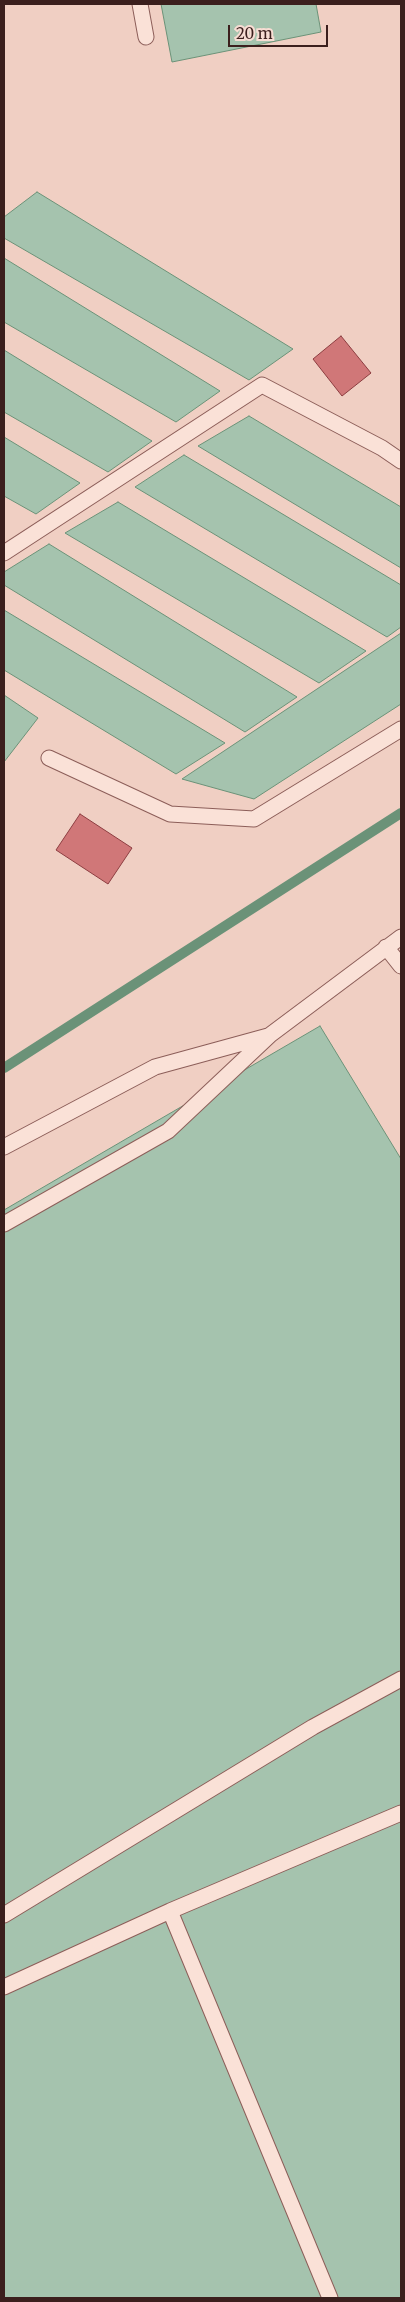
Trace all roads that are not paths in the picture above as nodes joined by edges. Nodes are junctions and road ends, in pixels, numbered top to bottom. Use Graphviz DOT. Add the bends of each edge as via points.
graph roads {
  1 [pos="140,4"];
  2 [pos="146,37"];
  3 [pos="401,461"];
  4 [pos="4,553"];
  5 [pos="401,729"];
  6 [pos="49,758"];
  7 [pos="401,937"];
  8 [pos="386,948"];
  9 [pos="401,966"];
  10 [pos="270,1036"];
  11 [pos="4,1147"];
  12 [pos="4,1224"];
  13 [pos="401,1679"];
  14 [pos="401,1813"];
  15 [pos="170,1911"];
  16 [pos="4,1915"];
  17 [pos="4,1987"];
  18 [pos="330,2298"];
  1 -- 2 [label="lane"];
  3 -- 4 [label="lane" via="262,385"];
  5 -- 6 [label="lane" via="254,819 170,814"];
  7 -- 8 [label="lane"];
  8 -- 9 [label="lane"];
  8 -- 10 [label="lane"];
  10 -- 11 [label="lane" via="155,1067"];
  10 -- 12 [label="lane" via="168,1131"];
  13 -- 16 [label="lane" via="312,1727"];
  14 -- 15 [label="lane"];
  15 -- 17 [label="lane"];
  15 -- 18 [label="lane"];
}
